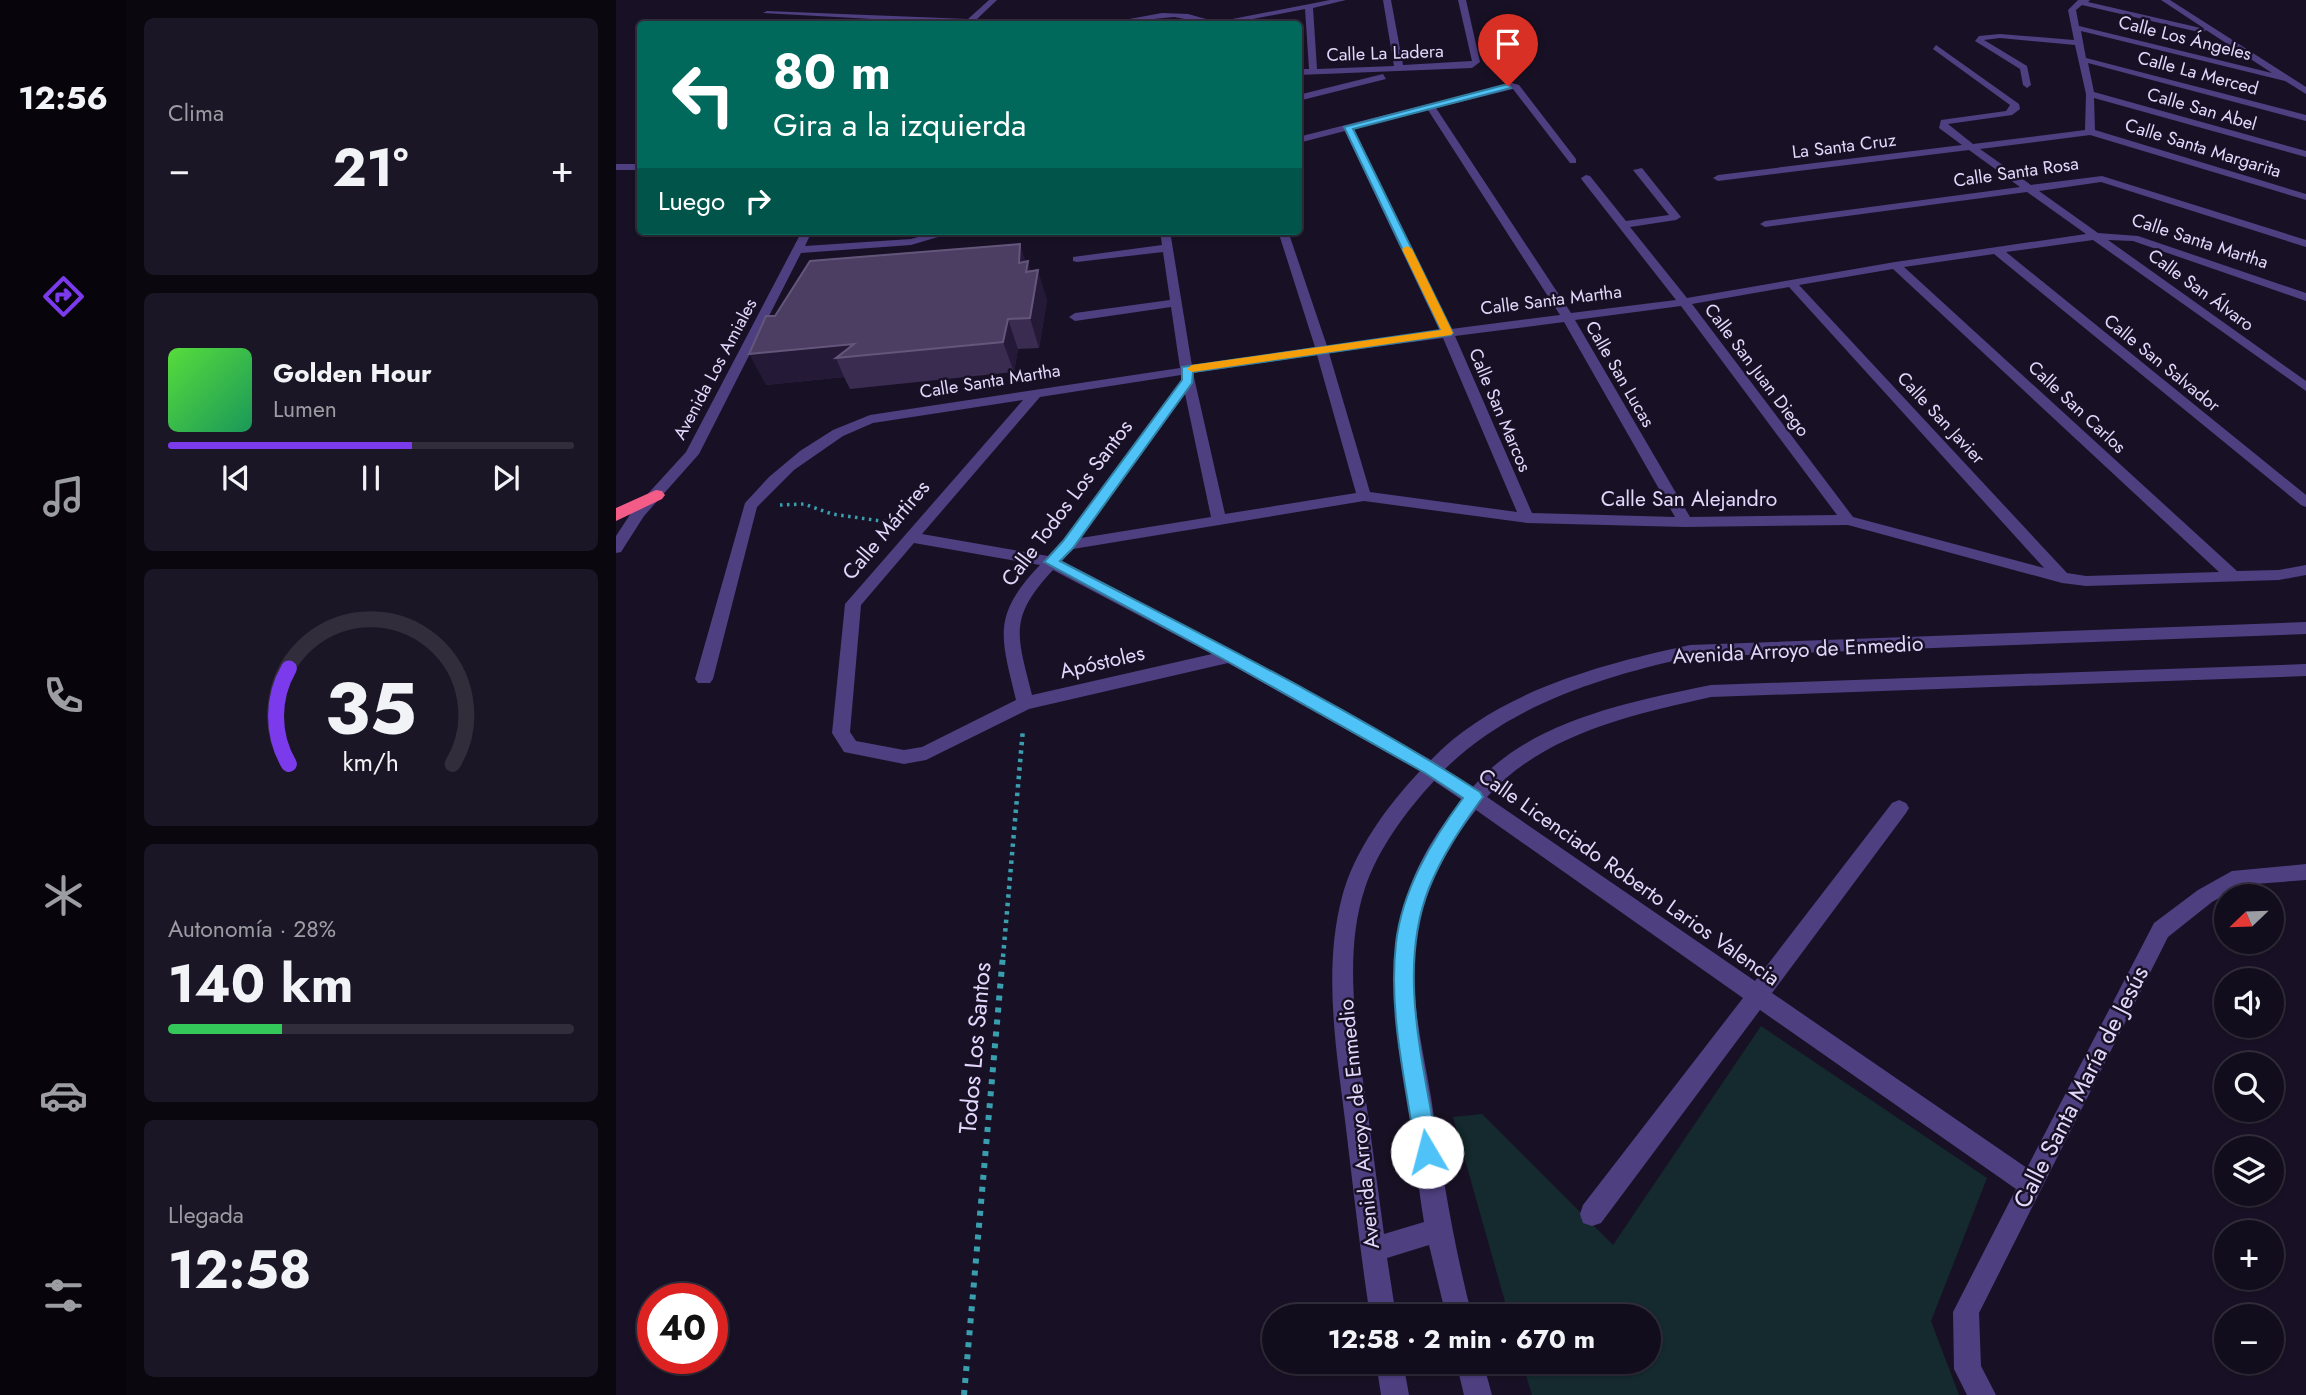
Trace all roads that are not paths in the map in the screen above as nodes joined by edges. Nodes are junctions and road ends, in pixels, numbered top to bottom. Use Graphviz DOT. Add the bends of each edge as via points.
graph roads {
  1 [pos="993,0"];
  2 [pos="1342,0"];
  3 [pos="1387,0"];
  4 [pos="1462,0"];
  5 [pos="2165,0"];
  6 [pos="2080,2"];
  7 [pos="1308,6"];
  8 [pos="767,13"];
  9 [pos="929,21"];
  10 [pos="971,21"];
  11 [pos="1124,21"];
  12 [pos="1209,21"];
  13 [pos="1232,21"];
  14 [pos="2076,28"];
  15 [pos="2217,34"];
  16 [pos="2078,43"];
  17 [pos="1936,47"];
  18 [pos="2082,59"];
  19 [pos="1399,68"];
  20 [pos="1421,68"];
  21 [pos="1302,72"];
  22 [pos="1313,72"];
  23 [pos="2287,79"];
  24 [pos="2027,85"];
  25 [pos="2306,92"];
  26 [pos="2090,94"];
  27 [pos="1302,97"];
  28 [pos="1430,106"];
  29 [pos="2306,118"];
  30 [pos="1348,127"];
  31 [pos="2090,132"];
  32 [pos="1302,140"];
  33 [pos="1974,148"];
  34 [pos="2306,154"];
  35 [pos="1573,161"];
  36 [pos="616,167"];
  37 [pos="637,167"];
  38 [pos="1638,170"];
  39 [pos="1586,178"];
  40 [pos="1718,178"];
  41 [pos="2030,188"];
  42 [pos="2306,197"];
  43 [pos="1765,224"];
  44 [pos="1622,225"];
  45 [pos="806,235"];
  46 [pos="938,235"];
  47 [pos="1165,235"];
  48 [pos="1284,235"];
  49 [pos="2096,236"];
  50 [pos="2306,244"];
  51 [pos="1167,248"];
  52 [pos="800,250"];
  53 [pos="1996,250"];
  54 [pos="1077,259"];
  55 [pos="1895,265"];
  56 [pos="1792,284"];
  57 [pos="2306,297"];
  58 [pos="1684,302"];
  59 [pos="1177,303"];
  60 [pos="1075,317"];
  61 [pos="1567,317"];
  62 [pos="1447,333"];
  63 [pos="1322,350"];
  64 [pos="1187,375"];
  65 [pos="2306,387"];
  66 [pos="1036,393"];
  67 [pos="656,495"];
  68 [pos="1364,496"];
  69 [pos="2306,502"];
  70 [pos="638,513"];
  71 [pos="616,515"];
  72 [pos="1527,518"];
  73 [pos="1219,520"];
  74 [pos="1848,520"];
  75 [pos="1685,522"];
  76 [pos="616,525"];
  77 [pos="909,537"];
  78 [pos="1068,545"];
  79 [pos="616,548"];
  80 [pos="1051,562"];
  81 [pos="2306,570"];
  82 [pos="2233,576"];
  83 [pos="2062,578"];
  84 [pos="2306,628"];
  85 [pos="1230,656"];
  86 [pos="2306,670"];
  87 [pos="704,679"];
  88 [pos="1025,704"];
  89 [pos="1431,769"];
  90 [pos="1474,797"];
  91 [pos="1899,808"];
  92 [pos="2306,872"];
  93 [pos="1758,995"];
  94 [pos="2032,1186"];
  95 [pos="1592,1214"];
  96 [pos="1438,1230"];
  97 [pos="1373,1250"];
  98 [pos="1381,1304"];
  99 [pos="1456,1304"];
  100 [pos="1392,1374"];
  101 [pos="1473,1374"];
  102 [pos="1395,1395"];
  103 [pos="1478,1395"];
  104 [pos="1982,1395"];
  1 -- 10 [label="street"];
  2 -- 7 [label="street"];
  3 -- 19 [label="street"];
  4 -- 20 [label="street, Calle La Ladera" via="1476,62"];
  5 -- 15 [label="street"];
  6 -- 14 [label="street" via="2072,10"];
  6 -- 15 [label="street"];
  7 -- 13 [label="street"];
  7 -- 22 [label="street"];
  8 -- 9 [label="street"];
  11 -- 12 [label="street" via="1189,14"];
  14 -- 16 [label="street"];
  14 -- 23 [label="street, Calle Los Ángeles"];
  15 -- 23 [label="street"];
  16 -- 18 [label="street"];
  16 -- 24 [label="street" via="2000,36 1979,41 2024,68"];
  17 -- 33 [label="street, Calle San Álvaro" via="2014,104 2009,113 1942,126"];
  18 -- 26 [label="street"];
  18 -- 29 [label="street, Calle La Merced"];
  19 -- 20 [label="street, Calle La Ladera"];
  19 -- 22 [label="street, Calle La Ladera"];
  20 -- 27 [label="street"];
  21 -- 22 [label="street, Calle La Ladera"];
  23 -- 25 [label="street"];
  26 -- 31 [label="street"];
  26 -- 34 [label="street, Calle San Abel"];
  28 -- 30 [label="street"];
  28 -- 35 [label="street" via="1512,86"];
  28 -- 61 [label="street, Calle San Lucas"];
  30 -- 32 [label="street"];
  30 -- 62 [label="street, Calle San Marcos"];
  31 -- 33 [label="street, La Santa Cruz"];
  31 -- 42 [label="street, Calle Santa Margarita"];
  33 -- 40 [label="street, La Santa Cruz"];
  33 -- 41 [label="street, Calle San Álvaro"];
  36 -- 37 [label="street"];
  38 -- 44 [label="street" via="1676,217"];
  39 -- 44 [label="street, Calle San Juan Diego"];
  41 -- 43 [label="street, Calle Santa Rosa"];
  41 -- 49 [label="street, Calle San Álvaro"];
  41 -- 50 [label="street, Calle Santa Rosa" via="2102,180"];
  44 -- 58 [label="street, Calle San Juan Diego"];
  45 -- 52 [label="street, Avenida Los Amiales"];
  46 -- 52 [label="street" via="911,242"];
  47 -- 51 [label="street"];
  48 -- 63 [label="street"];
  49 -- 53 [label="street, Calle Santa Martha"];
  49 -- 57 [label="street, Calle Santa Martha" via="2134,238"];
  49 -- 65 [label="street, Calle San Álvaro"];
  51 -- 54 [label="street"];
  51 -- 59 [label="street"];
  52 -- 67 [label="street, Avenida Los Amiales" via="692,454"];
  53 -- 55 [label="street, Calle Santa Martha"];
  53 -- 69 [label="street, Calle San Salvador"];
  55 -- 56 [label="street, Calle Santa Martha"];
  55 -- 82 [label="street, Calle San Carlos"];
  56 -- 58 [label="street, Calle Santa Martha"];
  56 -- 83 [label="street, Calle San Javier"];
  58 -- 61 [label="street, Calle Santa Martha"];
  58 -- 74 [label="street, Calle San Juan Diego"];
  59 -- 60 [label="street"];
  59 -- 64 [label="street"];
  61 -- 62 [label="street, Calle Santa Martha"];
  61 -- 75 [label="street, Calle San Lucas"];
  62 -- 63 [label="street, Calle Santa Martha"];
  62 -- 72 [label="street, Calle San Marcos"];
  63 -- 64 [label="street, Calle Santa Martha"];
  63 -- 68 [label="street"];
  64 -- 66 [label="street, Calle Santa Martha"];
  64 -- 73 [label="street"];
  64 -- 78 [label="street, Calle Todos Los Santos"];
  66 -- 77 [label="street, Calle Mártires"];
  66 -- 87 [label="street, Calle Santa Martha" via="851,424 835,431 761,492 750,506"];
  67 -- 70 [label="street, Avenida Los Amiales"];
  67 -- 71 [label="highway"];
  68 -- 72 [label="street, Calle San Alejandro"];
  68 -- 73 [label="street, Calle San Alejandro"];
  70 -- 76 [label="street, Avenida Los Amiales"];
  70 -- 79 [label="street, Avenida Los Amiales"];
  72 -- 75 [label="street, Calle San Alejandro"];
  73 -- 78 [label="street, Calle San Alejandro"];
  74 -- 75 [label="street, Calle San Alejandro"];
  74 -- 83 [label="street, Calle San Alejandro"];
  77 -- 80 [label="street, Calle Licenciado Roberto Larios Valencia"];
  77 -- 88 [label="street, Calle Mártires" via="853,604 841,733 850,747 904,757 926,753"];
  78 -- 80 [label="street, Calle Todos Los Santos"];
  80 -- 85 [label="street, Calle Licenciado Roberto Larios Valencia"];
  80 -- 88 [label="street, Calle Todos Los Santos" via="1026,589 1013,613 1010,639"];
  81 -- 82 [label="street, Calle San Alejandro"];
  82 -- 83 [label="street, Calle San Alejandro"];
  84 -- 89 [label="street, Avenida Arroyo de Enmedio" via="1690,651 1632,662 1526,702 1472,733"];
  85 -- 88 [label="street, Apóstoles"];
  85 -- 89 [label="street, Calle Licenciado Roberto Larios Valencia"];
  86 -- 90 [label="street, Avenida Arroyo de Enmedio" via="1711,691 1621,711 1542,742"];
  89 -- 90 [label="street, Calle Licenciado Roberto Larios Valencia"];
  89 -- 97 [label="street, Avenida Arroyo de Enmedio" via="1393,816 1363,867 1346,937 1343,1018"];
  90 -- 93 [label="street, Calle Licenciado Roberto Larios Valencia"];
  90 -- 96 [label="street, Avenida Arroyo de Enmedio" via="1444,838 1424,880 1406,941 1404,994"];
  91 -- 93 [label="street"];
  92 -- 94 [label="street, Calle Santa María de Jesús" via="2239,877 2161,930"];
  93 -- 94 [label="street, Calle Licenciado Roberto Larios Valencia"];
  93 -- 95 [label="street"];
  94 -- 104 [label="street, Calle Santa María de Jesús" via="1966,1312 1968,1369"];
  96 -- 97 [label="street"];
  96 -- 99 [label="street, Avenida Arroyo de Enmedio"];
  97 -- 98 [label="street, Avenida Arroyo de Enmedio"];
  100 -- 102 [label="street"];
  101 -- 103 [label="street"];
}
